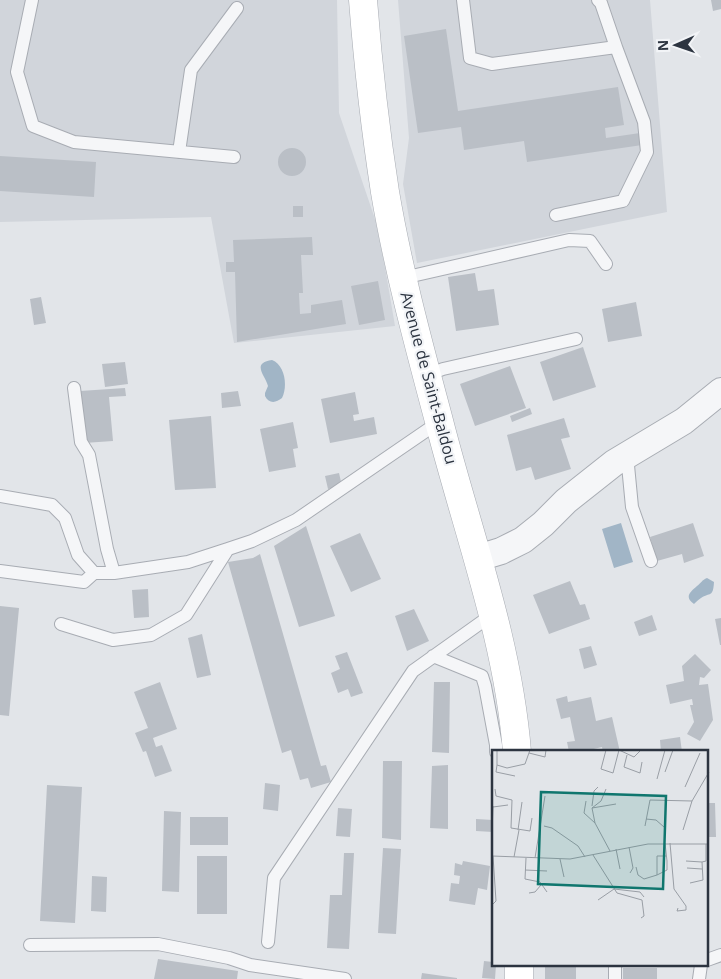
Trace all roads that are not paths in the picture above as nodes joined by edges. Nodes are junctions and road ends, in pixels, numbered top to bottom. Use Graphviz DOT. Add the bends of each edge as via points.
graph roads {
  1 [pos="32,0"];
  2 [pos="365,0"];
  3 [pos="463,0"];
  4 [pos="598,0"];
  5 [pos="237,8"];
  6 [pos="616,47"];
  7 [pos="179,152"];
  8 [pos="234,157"];
  9 [pos="556,215"];
  10 [pos="606,264"];
  11 [pos="403,278"];
  12 [pos="576,339"];
  13 [pos="427,375"];
  14 [pos="74,388"];
  15 [pos="721,392"];
  16 [pos="439,422"];
  17 [pos="626,455"];
  18 [pos="0,496"];
  19 [pos="228,549"];
  20 [pos="478,558"];
  21 [pos="651,561"];
  22 [pos="0,571"];
  23 [pos="94,573"];
  24 [pos="114,573"];
  25 [pos="493,614"];
  26 [pos="61,624"];
  27 [pos="433,656"];
  28 [pos="496,750"];
  29 [pos="517,750"];
  30 [pos="268,942"];
  31 [pos="30,945"];
  32 [pos="721,955"];
  33 [pos="708,960"];
  34 [pos="519,966"];
  35 [pos="615,966"];
  36 [pos="701,966"];
  37 [pos="345,979"];
  38 [pos="519,979"];
  39 [pos="615,979"];
  40 [pos="699,979"];
  1 -- 7 [label="lane" via="17,72 33,126 74,142"];
  2 -- 11 [label="street, Avenue de Saint-Baldou" via="376,132"];
  3 -- 6 [label="lane" via="470,58 492,64"];
  4 -- 6 [label="lane"];
  5 -- 7 [label="lane" via="191,70"];
  6 -- 9 [label="lane" via="644,122 647,152 623,201"];
  7 -- 8 [label="lane"];
  10 -- 11 [label="lane" via="590,241 569,240"];
  11 -- 13 [label="street, Avenue de Saint-Baldou"];
  12 -- 13 [label="lane"];
  13 -- 16 [label="street, Avenue de Saint-Baldou"];
  14 -- 24 [label="lane" via="81,442 89,454"];
  15 -- 17 [label="street" via="684,421"];
  16 -- 19 [label="lane" via="296,520"];
  16 -- 20 [label="street, Avenue de Saint-Baldou"];
  17 -- 20 [label="street" via="566,501 523,540"];
  17 -- 21 [label="lane" via="632,507"];
  18 -- 23 [label="lane" via="52,505 65,518 78,555"];
  19 -- 24 [label="lane" via="188,562"];
  19 -- 26 [label="lane" via="186,615 151,635 113,640"];
  20 -- 25 [label="street, Avenue de Saint-Baldou"];
  22 -- 23 [label="lane" via="84,582"];
  23 -- 24 [label="lane"];
  25 -- 27 [label="lane"];
  25 -- 29 [label="street, Avenue de Saint-Baldou" via="510,692"];
  27 -- 28 [label="lane" via="482,676"];
  27 -- 30 [label="lane" via="413,671 274,878"];
  31 -- 37 [label="lane" via="158,944 250,965"];
  32 -- 33 [label="lane"];
  34 -- 38 [label="street"];
  35 -- 39 [label="lane"];
  36 -- 40 [label="lane"];
}
